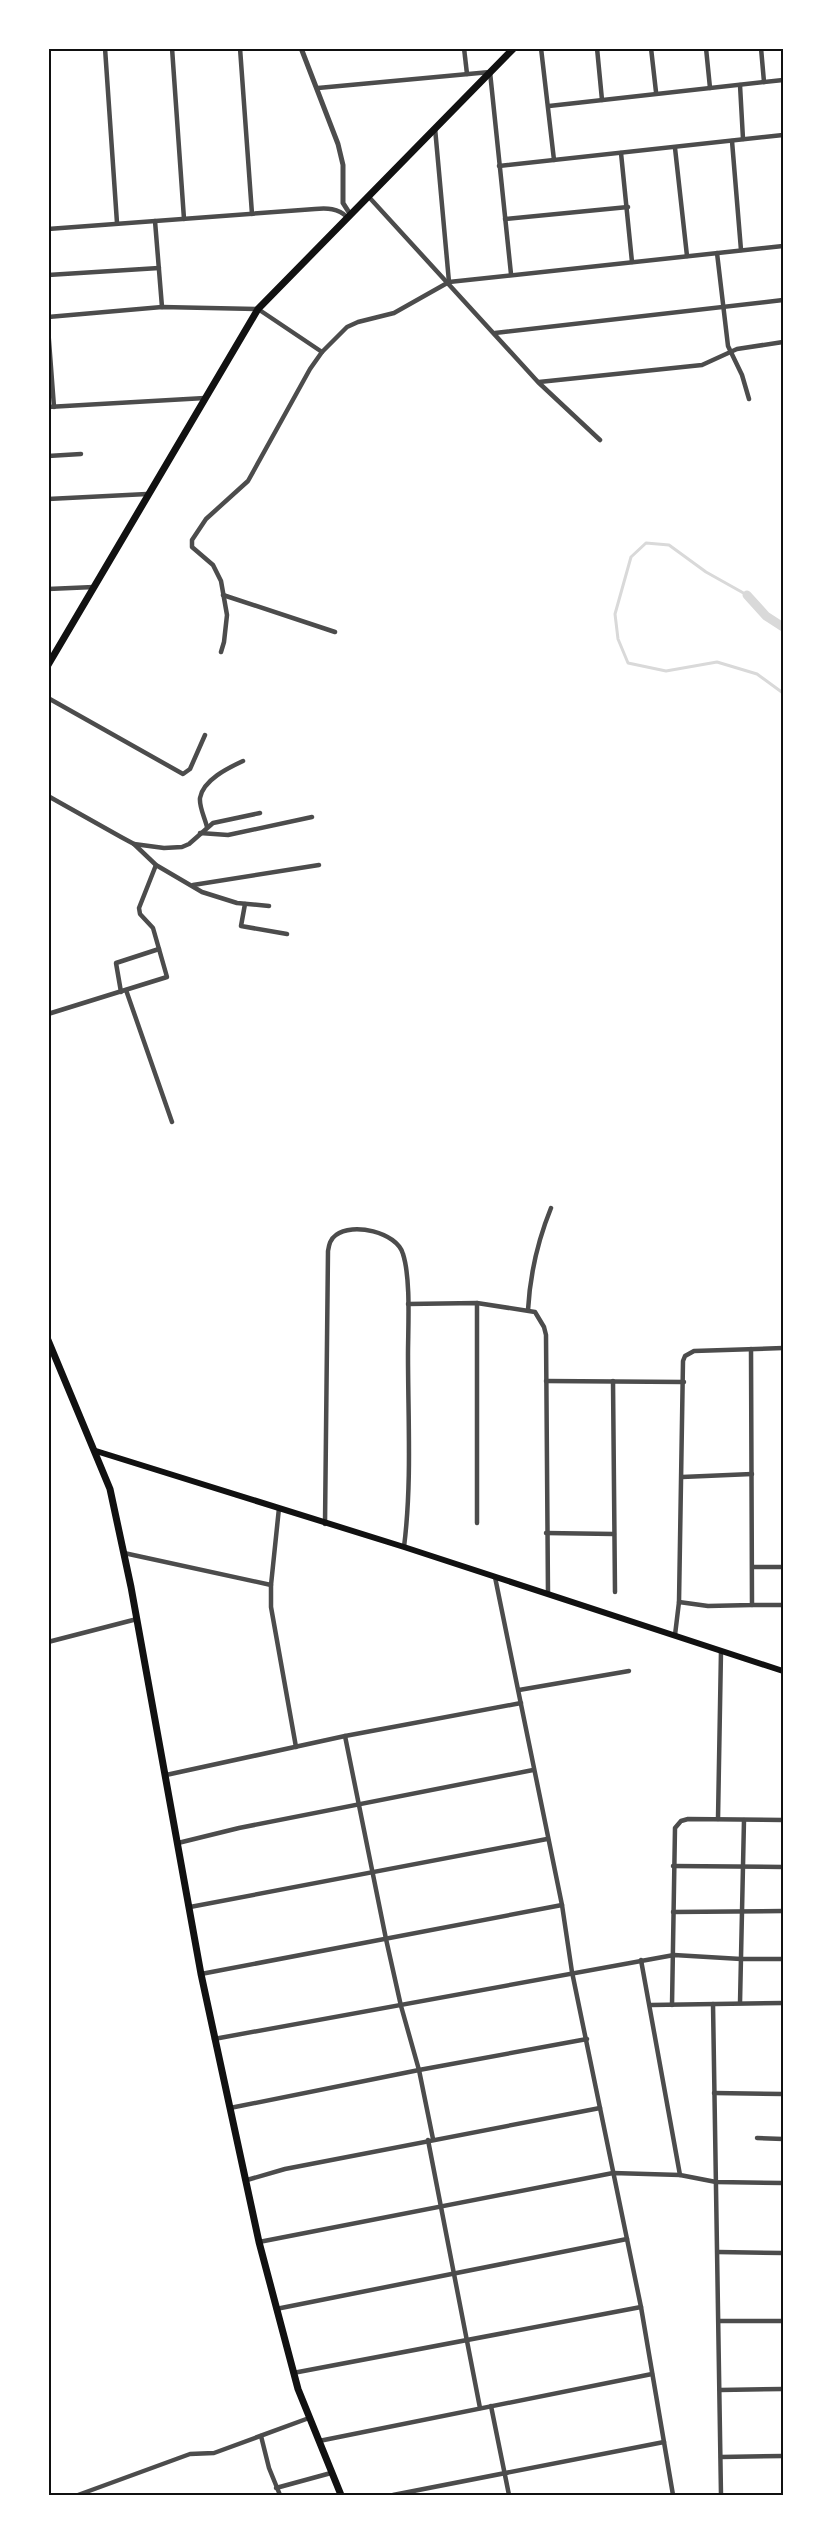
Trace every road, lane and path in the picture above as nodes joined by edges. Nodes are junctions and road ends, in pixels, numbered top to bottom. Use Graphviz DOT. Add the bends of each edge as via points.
graph roads {
  1 [pos="105,48"];
  2 [pos="172,48"];
  3 [pos="240,48"];
  4 [pos="301,48"];
  5 [pos="464,48"];
  6 [pos="514,48"];
  7 [pos="541,48"];
  8 [pos="597,48"];
  9 [pos="651,48"];
  10 [pos="706,48"];
  11 [pos="761,48"];
  12 [pos="490,72"];
  13 [pos="467,74"];
  14 [pos="783,80"];
  15 [pos="764,82"];
  16 [pos="740,85"];
  17 [pos="318,88"];
  18 [pos="710,88"];
  19 [pos="656,92"];
  20 [pos="602,100"];
  21 [pos="549,106"];
  22 [pos="435,128"];
  23 [pos="783,135"];
  24 [pos="743,140"];
  25 [pos="732,141"];
  26 [pos="675,148"];
  27 [pos="621,153"];
  28 [pos="554,160"];
  29 [pos="499,166"];
  30 [pos="368,196"];
  31 [pos="628,207"];
  32 [pos="252,214"];
  33 [pos="349,215"];
  34 [pos="184,219"];
  35 [pos="505,219"];
  36 [pos="155,221"];
  37 [pos="117,223"];
  38 [pos="48,229"];
  39 [pos="783,246"];
  40 [pos="741,250"];
  41 [pos="717,253"];
  42 [pos="687,256"];
  43 [pos="632,262"];
  44 [pos="159,268"];
  45 [pos="511,274"];
  46 [pos="48,275"];
  47 [pos="449,282"];
  48 [pos="783,300"];
  49 [pos="724,306"];
  50 [pos="162,307"];
  51 [pos="258,309"];
  52 [pos="48,317"];
  53 [pos="48,327"];
  54 [pos="495,333"];
  55 [pos="783,342"];
  56 [pos="322,351"];
  57 [pos="730,352"];
  58 [pos="538,382"];
  59 [pos="205,398"];
  60 [pos="748,399"];
  61 [pos="51,407"];
  62 [pos="600,440"];
  63 [pos="81,454"];
  64 [pos="48,456"];
  65 [pos="147,494"];
  66 [pos="48,499"];
  67 [pos="94,587"];
  68 [pos="48,589"];
  69 [pos="223,595"];
  70 [pos="335,632"];
  71 [pos="220,652"];
  72 [pos="48,665"];
  73 [pos="48,698"];
  74 [pos="205,735"];
  75 [pos="243,760"];
  76 [pos="48,796"];
  77 [pos="260,813"];
  78 [pos="312,817"];
  79 [pos="207,826"];
  80 [pos="200,833"];
  81 [pos="134,844"];
  82 [pos="156,865"];
  83 [pos="319,865"];
  84 [pos="193,885"];
  85 [pos="245,903"];
  86 [pos="269,906"];
  87 [pos="287,934"];
  88 [pos="159,949"];
  89 [pos="123,991"];
  90 [pos="48,1014"];
  91 [pos="172,1122"];
  92 [pos="551,1208"];
  93 [pos="477,1303"];
  94 [pos="408,1304"];
  95 [pos="528,1310"];
  96 [pos="48,1340"];
  97 [pos="783,1348"];
  98 [pos="751,1349"];
  99 [pos="546,1381"];
  100 [pos="614,1381"];
  101 [pos="684,1382"];
  102 [pos="96,1451"];
  103 [pos="752,1474"];
  104 [pos="682,1477"];
  105 [pos="279,1508"];
  106 [pos="477,1523"];
  107 [pos="326,1524"];
  108 [pos="546,1533"];
  109 [pos="614,1534"];
  110 [pos="404,1547"];
  111 [pos="124,1553"];
  112 [pos="753,1567"];
  113 [pos="783,1567"];
  114 [pos="495,1577"];
  115 [pos="271,1585"];
  116 [pos="615,1593"];
  117 [pos="548,1594"];
  118 [pos="679,1602"];
  119 [pos="783,1605"];
  120 [pos="751,1606"];
  121 [pos="137,1619"];
  122 [pos="675,1635"];
  123 [pos="48,1642"];
  124 [pos="721,1651"];
  125 [pos="629,1671"];
  126 [pos="783,1671"];
  127 [pos="519,1690"];
  128 [pos="521,1703"];
  129 [pos="345,1736"];
  130 [pos="296,1747"];
  131 [pos="533,1770"];
  132 [pos="166,1775"];
  133 [pos="358,1804"];
  134 [pos="717,1819"];
  135 [pos="744,1820"];
  136 [pos="783,1820"];
  137 [pos="547,1839"];
  138 [pos="178,1843"];
  139 [pos="673,1866"];
  140 [pos="741,1867"];
  141 [pos="783,1867"];
  142 [pos="373,1872"];
  143 [pos="562,1905"];
  144 [pos="190,1907"];
  145 [pos="742,1911"];
  146 [pos="783,1911"];
  147 [pos="673,1912"];
  148 [pos="386,1939"];
  149 [pos="674,1955"];
  150 [pos="741,1959"];
  151 [pos="783,1959"];
  152 [pos="641,1960"];
  153 [pos="572,1972"];
  154 [pos="201,1974"];
  155 [pos="740,2003"];
  156 [pos="783,2003"];
  157 [pos="713,2004"];
  158 [pos="651,2005"];
  159 [pos="672,2005"];
  160 [pos="401,2006"];
  161 [pos="214,2039"];
  162 [pos="587,2039"];
  163 [pos="419,2070"];
  164 [pos="714,2093"];
  165 [pos="783,2094"];
  166 [pos="229,2108"];
  167 [pos="600,2108"];
  168 [pos="757,2138"];
  169 [pos="431,2139"];
  170 [pos="783,2139"];
  171 [pos="613,2173"];
  172 [pos="680,2175"];
  173 [pos="246,2180"];
  174 [pos="716,2182"];
  175 [pos="783,2183"];
  176 [pos="441,2206"];
  177 [pos="627,2239"];
  178 [pos="259,2242"];
  179 [pos="718,2252"];
  180 [pos="783,2253"];
  181 [pos="454,2272"];
  182 [pos="641,2307"];
  183 [pos="276,2309"];
  184 [pos="719,2320"];
  185 [pos="783,2321"];
  186 [pos="468,2341"];
  187 [pos="293,2373"];
  188 [pos="652,2374"];
  189 [pos="783,2389"];
  190 [pos="720,2390"];
  191 [pos="491,2406"];
  192 [pos="480,2408"];
  193 [pos="309,2418"];
  194 [pos="261,2436"];
  195 [pos="319,2441"];
  196 [pos="664,2442"];
  197 [pos="783,2456"];
  198 [pos="721,2457"];
  199 [pos="331,2473"];
  200 [pos="505,2474"];
  201 [pos="276,2488"];
  202 [pos="78,2495"];
  203 [pos="280,2495"];
  204 [pos="341,2495"];
  205 [pos="393,2495"];
  206 [pos="509,2495"];
  207 [pos="673,2495"];
  208 [pos="722,2495"];
  1 -- 37 [label="street"];
  2 -- 34 [label="street"];
  3 -- 32 [label="street"];
  4 -- 17 [label="street"];
  5 -- 13 [label="street"];
  6 -- 12 [label="main road"];
  7 -- 21 [label="street"];
  8 -- 20 [label="street"];
  9 -- 19 [label="street"];
  10 -- 18 [label="street"];
  11 -- 15 [label="street"];
  12 -- 13 [label="street"];
  12 -- 22 [label="main road"];
  12 -- 29 [label="street"];
  13 -- 17 [label="street"];
  14 -- 15 [label="street"];
  15 -- 16 [label="street"];
  16 -- 18 [label="street"];
  16 -- 24 [label="street"];
  17 -- 33 [label="street" via="338,144 343,165 343,203"];
  18 -- 19 [label="street"];
  19 -- 20 [label="street"];
  20 -- 21 [label="street"];
  21 -- 28 [label="street"];
  22 -- 30 [label="main road"];
  22 -- 47 [label="street"];
  23 -- 24 [label="street"];
  24 -- 25 [label="street"];
  25 -- 26 [label="street"];
  25 -- 40 [label="street"];
  26 -- 27 [label="street"];
  26 -- 42 [label="street"];
  27 -- 28 [label="street"];
  27 -- 31 [label="street"];
  28 -- 29 [label="street"];
  29 -- 35 [label="street"];
  30 -- 33 [label="main road"];
  30 -- 47 [label="street"];
  31 -- 35 [label="street"];
  31 -- 43 [label="street"];
  32 -- 33 [label="street" via="328,208"];
  32 -- 34 [label="street"];
  33 -- 51 [label="main road"];
  34 -- 36 [label="street"];
  35 -- 45 [label="street"];
  36 -- 37 [label="street"];
  36 -- 44 [label="street"];
  37 -- 38 [label="street"];
  39 -- 40 [label="street"];
  40 -- 41 [label="street"];
  41 -- 42 [label="street"];
  41 -- 49 [label="street"];
  42 -- 43 [label="street"];
  43 -- 45 [label="street"];
  44 -- 46 [label="street"];
  44 -- 50 [label="street"];
  45 -- 47 [label="street"];
  47 -- 54 [label="street"];
  47 -- 56 [label="street" via="394,313 347,327"];
  48 -- 49 [label="street"];
  49 -- 54 [label="street"];
  49 -- 57 [label="street"];
  50 -- 51 [label="street"];
  50 -- 52 [label="street"];
  51 -- 56 [label="street"];
  51 -- 59 [label="main road"];
  53 -- 61 [label="street"];
  54 -- 58 [label="street"];
  55 -- 57 [label="street"];
  56 -- 69 [label="street" via="266,445 255,471 206,519 192,540 192,547 219,573"];
  57 -- 58 [label="street" via="702,366"];
  57 -- 60 [label="street" via="739,366"];
  58 -- 62 [label="street"];
  59 -- 61 [label="street"];
  59 -- 65 [label="main road"];
  63 -- 64 [label="street"];
  65 -- 66 [label="street"];
  65 -- 67 [label="main road"];
  67 -- 68 [label="street"];
  67 -- 72 [label="main road"];
  69 -- 70 [label="street"];
  69 -- 71 [label="street" via="227,626"];
  73 -- 74 [label="street" via="183,774 190,770"];
  75 -- 79 [label="street" via="216,776 201,794"];
  76 -- 81 [label="street"];
  77 -- 79 [label="street"];
  78 -- 80 [label="street" via="228,836"];
  79 -- 80 [label="street"];
  80 -- 81 [label="street" via="182,847"];
  81 -- 82 [label="street"];
  82 -- 84 [label="street"];
  82 -- 88 [label="street" via="139,908 153,928"];
  83 -- 84 [label="street"];
  84 -- 85 [label="street" via="210,896"];
  85 -- 86 [label="street"];
  85 -- 87 [label="street" via="240,922 243,927"];
  88 -- 89 [label="street" via="116,963"];
  88 -- 89 [label="street" via="167,977"];
  89 -- 90 [label="street"];
  89 -- 91 [label="street"];
  92 -- 95 [label="street" via="539,1241"];
  93 -- 94 [label="street"];
  93 -- 95 [label="street"];
  93 -- 106 [label="street"];
  94 -- 107 [label="street" via="404,1254 394,1240 370,1230 336,1234 328,1251"];
  94 -- 110 [label="street" via="409,1456"];
  95 -- 99 [label="street" via="535,1312 544,1327"];
  96 -- 102 [label="main road"];
  97 -- 98 [label="street"];
  98 -- 101 [label="street" via="694,1351 683,1361"];
  98 -- 103 [label="street"];
  99 -- 100 [label="street"];
  99 -- 108 [label="street"];
  100 -- 101 [label="street"];
  100 -- 109 [label="street"];
  101 -- 104 [label="street"];
  102 -- 105 [label="main road"];
  102 -- 111 [label="main road" via="110,1489"];
  103 -- 104 [label="street"];
  103 -- 112 [label="street"];
  104 -- 118 [label="street"];
  105 -- 107 [label="main road"];
  105 -- 115 [label="street"];
  107 -- 110 [label="main road"];
  108 -- 109 [label="street"];
  108 -- 117 [label="street"];
  109 -- 116 [label="street"];
  110 -- 114 [label="main road"];
  111 -- 115 [label="street"];
  111 -- 121 [label="main road"];
  112 -- 113 [label="street"];
  112 -- 120 [label="street"];
  114 -- 117 [label="main road"];
  114 -- 127 [label="street"];
  115 -- 130 [label="street"];
  117 -- 122 [label="main road"];
  118 -- 120 [label="street"];
  118 -- 122 [label="street"];
  119 -- 120 [label="street"];
  121 -- 123 [label="street"];
  121 -- 132 [label="main road"];
  122 -- 124 [label="main road"];
  124 -- 126 [label="main road"];
  124 -- 134 [label="street"];
  125 -- 127 [label="street"];
  127 -- 128 [label="street"];
  128 -- 129 [label="street"];
  128 -- 131 [label="street"];
  129 -- 130 [label="street"];
  129 -- 133 [label="street"];
  130 -- 132 [label="street"];
  131 -- 133 [label="street"];
  131 -- 137 [label="street"];
  132 -- 138 [label="main road"];
  133 -- 138 [label="street"];
  133 -- 142 [label="street"];
  134 -- 135 [label="street"];
  134 -- 139 [label="street" via="681,1821 673,1834"];
  135 -- 136 [label="street"];
  135 -- 140 [label="street"];
  137 -- 142 [label="street"];
  137 -- 143 [label="street"];
  138 -- 144 [label="main road"];
  139 -- 140 [label="street"];
  139 -- 147 [label="street"];
  140 -- 141 [label="street"];
  140 -- 145 [label="street"];
  142 -- 144 [label="street"];
  142 -- 148 [label="street"];
  143 -- 148 [label="street"];
  143 -- 153 [label="street"];
  144 -- 154 [label="main road"];
  145 -- 146 [label="street"];
  145 -- 147 [label="street"];
  145 -- 150 [label="street"];
  147 -- 149 [label="street"];
  148 -- 154 [label="street"];
  148 -- 160 [label="street"];
  149 -- 150 [label="street"];
  149 -- 152 [label="street"];
  149 -- 159 [label="street"];
  150 -- 151 [label="street"];
  150 -- 155 [label="street"];
  152 -- 153 [label="street"];
  152 -- 158 [label="street"];
  153 -- 160 [label="street"];
  153 -- 162 [label="street"];
  154 -- 161 [label="main road"];
  155 -- 156 [label="street"];
  155 -- 157 [label="street"];
  157 -- 159 [label="street"];
  157 -- 164 [label="street"];
  158 -- 159 [label="street"];
  158 -- 172 [label="street"];
  160 -- 161 [label="street"];
  160 -- 163 [label="street"];
  161 -- 166 [label="main road"];
  162 -- 163 [label="street"];
  162 -- 167 [label="street"];
  163 -- 166 [label="street"];
  163 -- 169 [label="street"];
  164 -- 165 [label="street"];
  164 -- 174 [label="street"];
  166 -- 173 [label="main road"];
  167 -- 169 [label="street"];
  167 -- 171 [label="street"];
  168 -- 170 [label="street"];
  169 -- 173 [label="street"];
  169 -- 176 [label="street"];
  171 -- 172 [label="street"];
  171 -- 176 [label="street"];
  171 -- 177 [label="street"];
  172 -- 174 [label="street"];
  173 -- 178 [label="main road"];
  174 -- 175 [label="street"];
  174 -- 179 [label="street"];
  176 -- 178 [label="street"];
  176 -- 181 [label="street"];
  177 -- 181 [label="street"];
  177 -- 182 [label="street"];
  178 -- 183 [label="main road"];
  179 -- 180 [label="street"];
  179 -- 184 [label="street"];
  181 -- 183 [label="street"];
  181 -- 186 [label="street"];
  182 -- 186 [label="street"];
  182 -- 188 [label="street"];
  183 -- 187 [label="main road"];
  184 -- 185 [label="street"];
  184 -- 190 [label="street"];
  186 -- 187 [label="street"];
  186 -- 192 [label="street"];
  187 -- 193 [label="main road"];
  188 -- 191 [label="street"];
  188 -- 196 [label="street"];
  189 -- 190 [label="street"];
  190 -- 198 [label="street"];
  191 -- 192 [label="street"];
  191 -- 200 [label="street"];
  192 -- 195 [label="street"];
  193 -- 194 [label="street"];
  193 -- 195 [label="main road"];
  194 -- 201 [label="street"];
  194 -- 202 [label="street" via="214,2453 190,2454"];
  195 -- 199 [label="main road"];
  196 -- 200 [label="street"];
  196 -- 207 [label="street"];
  197 -- 198 [label="street"];
  198 -- 208 [label="street"];
  199 -- 201 [label="street"];
  199 -- 204 [label="main road"];
  200 -- 205 [label="street"];
  200 -- 206 [label="street"];
  201 -- 203 [label="street"];
}
